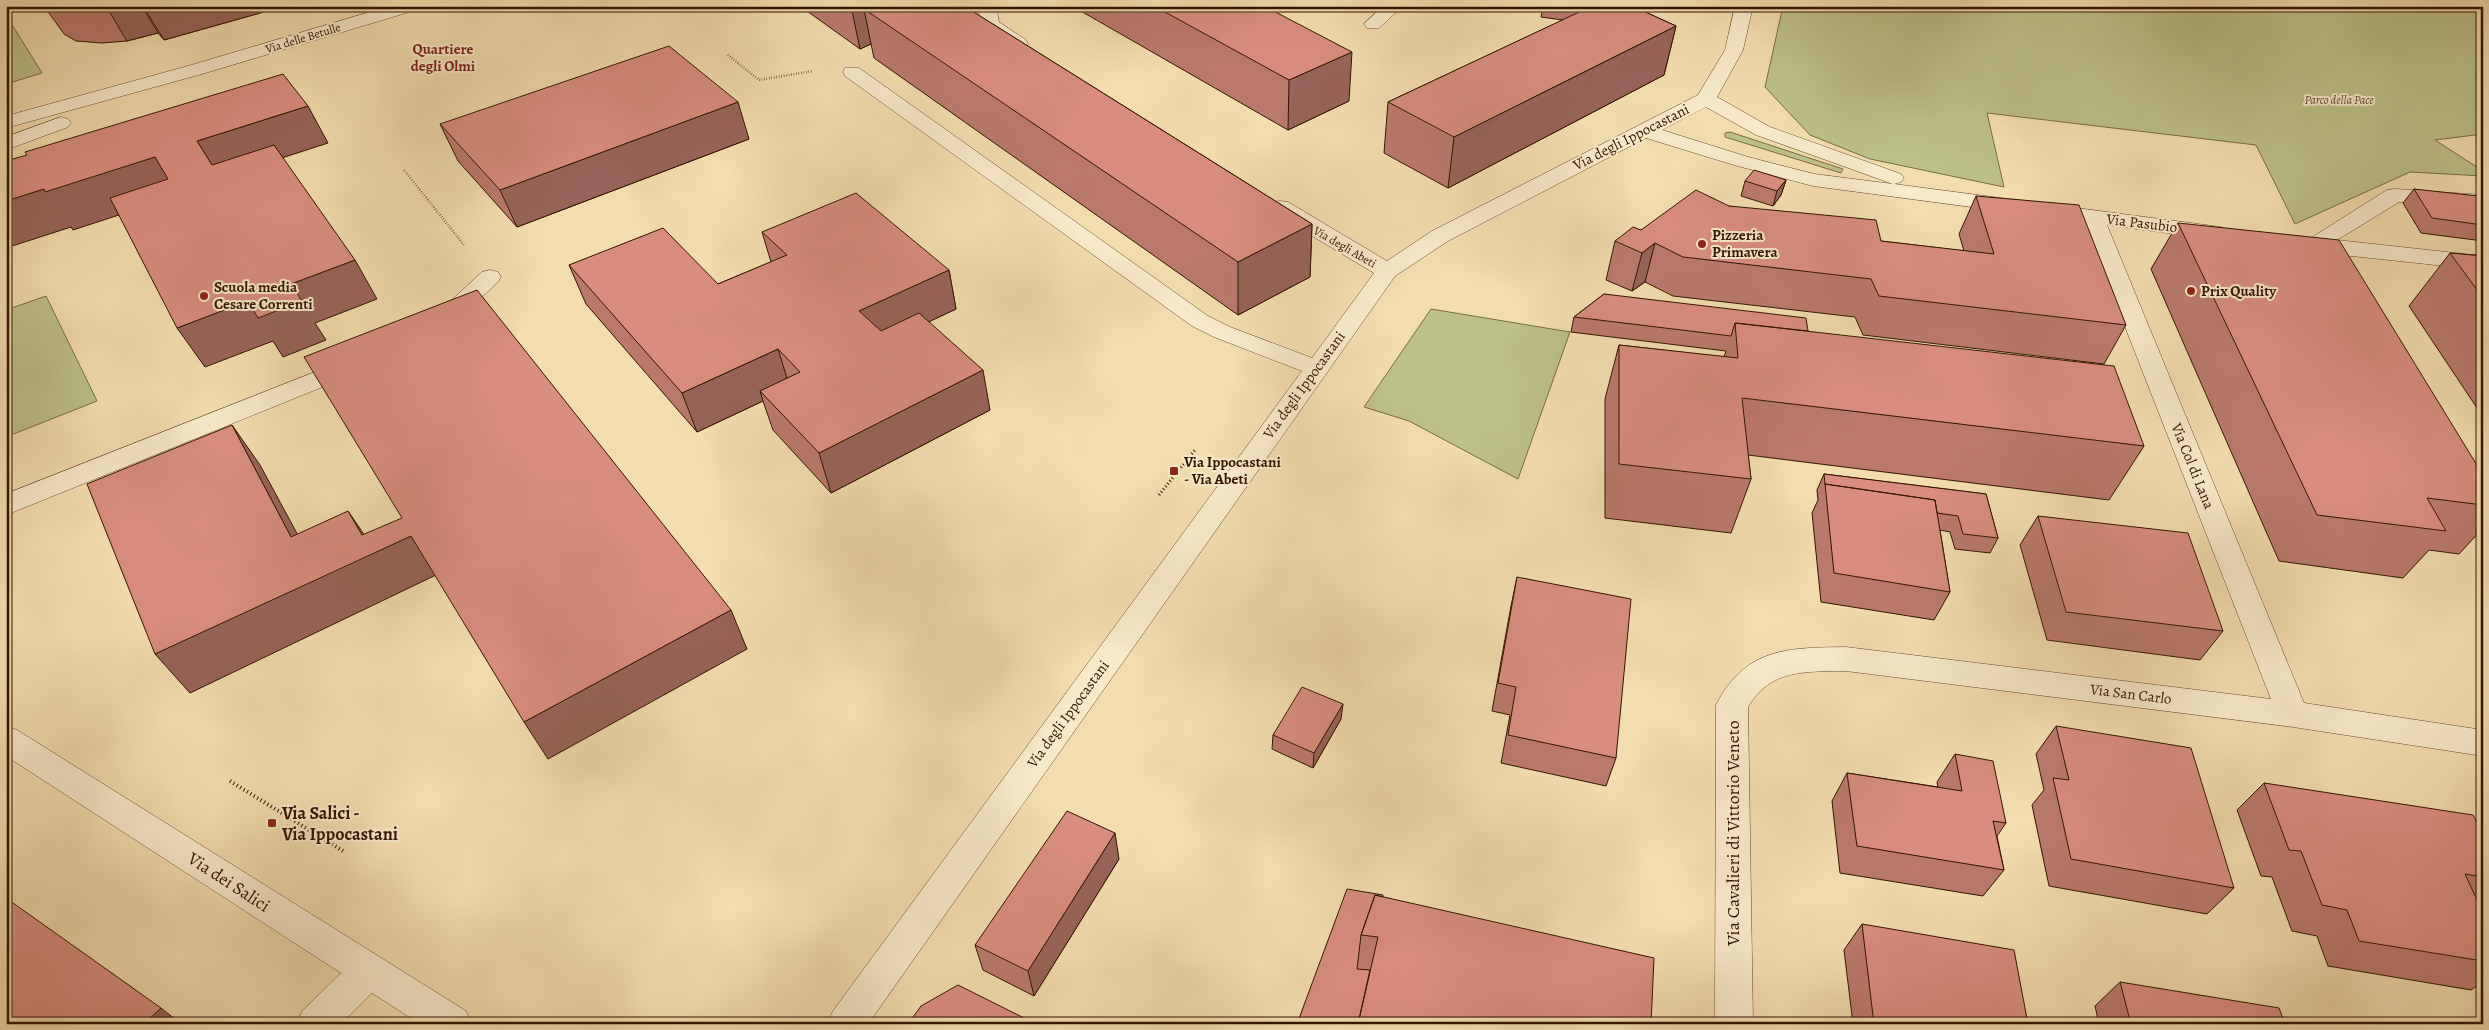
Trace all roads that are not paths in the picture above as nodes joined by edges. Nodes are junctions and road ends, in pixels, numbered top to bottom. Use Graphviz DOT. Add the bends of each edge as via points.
graph roads {
  1 [pos="410,6"];
  2 [pos="988,6"];
  3 [pos="1394,6"];
  4 [pos="1744,6"];
  5 [pos="1373,24"];
  6 [pos="1035,54"];
  7 [pos="195,70"];
  8 [pos="852,72"];
  9 [pos="1706,99"];
  10 [pos="6,122"];
  11 [pos="1642,130"];
  12 [pos="6,144"];
  13 [pos="1950,196"];
  14 [pos="1264,197"];
  15 [pos="2483,201"];
  16 [pos="2093,217"];
  17 [pos="2230,234"];
  18 [pos="2288,242"];
  19 [pos="2314,245"];
  20 [pos="2483,264"];
  21 [pos="1387,271"];
  22 [pos="490,277"];
  23 [pos="433,326"];
  24 [pos="373,357"];
  25 [pos="1316,368"];
  26 [pos="6,505"];
  27 [pos="1778,666"];
  28 [pos="2293,714"];
  29 [pos="6,739"];
  30 [pos="2483,743"];
  31 [pos="368,971"];
  32 [pos="315,1024"];
  33 [pos="454,1024"];
  34 [pos="846,1024"];
  35 [pos="1734,1024"];
  1 -- 7 [label="street, Via delle Betulle"];
  2 -- 6 [label="street" via="987,16 991,25"];
  3 -- 5 [label="street"];
  4 -- 9 [label="street, Via degli Ippocastani" via="1734,50"];
  7 -- 10 [label="street, Via delle Betulle"];
  7 -- 12 [label="street, Via delle Betulle"];
  8 -- 25 [label="street" via="1200,321"];
  9 -- 11 [label="street, Via degli Ippocastani"];
  9 -- 13 [label="street" via="1763,131"];
  11 -- 13 [label="street" via="1813,180"];
  11 -- 21 [label="street, Via degli Ippocastani" via="1440,236"];
  13 -- 16 [label="street, Via Pasubio"];
  14 -- 21 [label="street, Via degli Abeti"];
  15 -- 19 [label="street" via="2395,195"];
  16 -- 17 [label="street, Via Pasubio"];
  16 -- 28 [label="street, Via Col di Lana"];
  18 -- 19 [label="street"];
  19 -- 20 [label="street"];
  21 -- 25 [label="street, Via degli Ippocastani"];
  22 -- 23 [label="street" via="465,302"];
  24 -- 26 [label="street"];
  25 -- 34 [label="street, Via degli Ippocastani"];
  27 -- 28 [label="street, Via San Carlo" via="1803,661 1846,660"];
  27 -- 35 [label="street, Via Cavalieri di Vittorio Veneto" via="1750,680 1732,705"];
  28 -- 30 [label="street, Via San Carlo"];
  29 -- 31 [label="street, Via dei Salici"];
  31 -- 32 [label="street"];
  31 -- 33 [label="street, Via dei Salici"];
}
